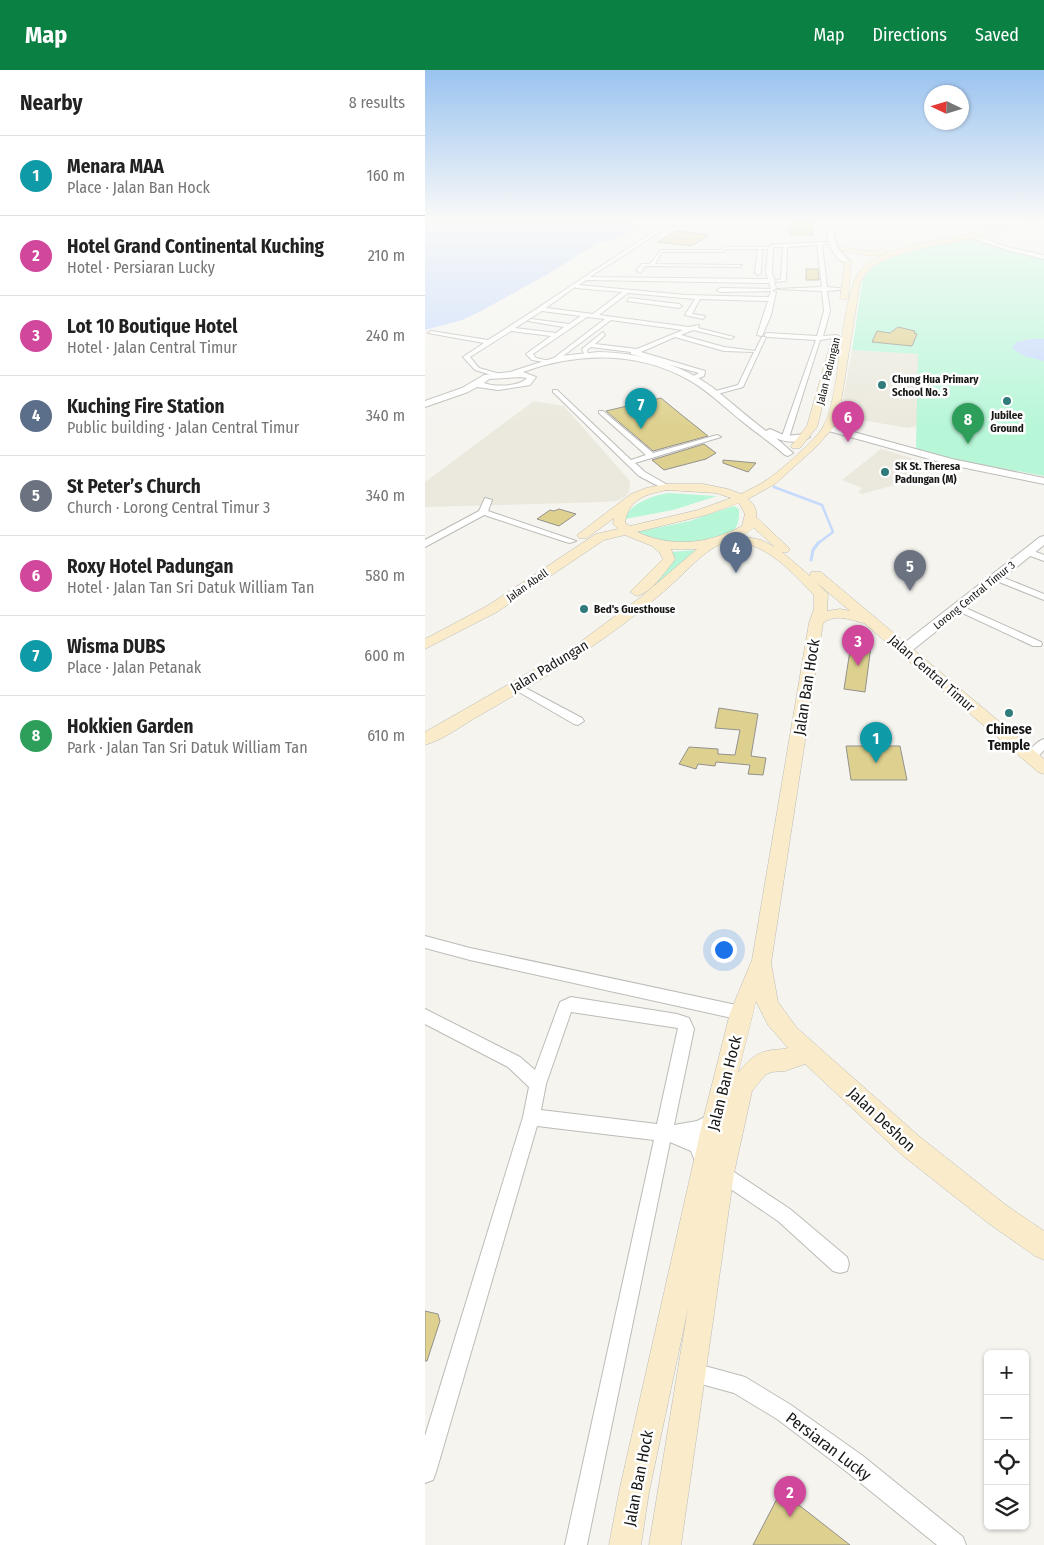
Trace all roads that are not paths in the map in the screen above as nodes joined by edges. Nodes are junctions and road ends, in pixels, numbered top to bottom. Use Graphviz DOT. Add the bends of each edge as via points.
graph roads {
  1 [pos="575,289"];
  2 [pos="602,289"];
  3 [pos="689,289"];
  4 [pos="717,289"];
  5 [pos="845,289"];
  6 [pos="856,289"];
  7 [pos="775,290"];
  8 [pos="825,290"];
  9 [pos="627,292"];
  10 [pos="685,297"];
  11 [pos="698,298"];
  12 [pos="617,299"];
  13 [pos="772,299"];
  14 [pos="679,306"];
  15 [pos="542,311"];
  16 [pos="673,314"];
  17 [pos="596,315"];
  18 [pos="583,317"];
  19 [pos="703,317"];
  20 [pos="610,318"];
  21 [pos="531,320"];
  22 [pos="621,320"];
  23 [pos="615,325"];
  24 [pos="664,325"];
  25 [pos="569,326"];
  26 [pos="693,327"];
  27 [pos="510,328"];
  28 [pos="517,330"];
  29 [pos="608,330"];
  30 [pos="431,333"];
  31 [pos="556,335"];
  32 [pos="673,335"];
  33 [pos="763,336"];
  34 [pos="731,337"];
  35 [pos="818,340"];
  36 [pos="836,341"];
  37 [pos="489,342"];
  38 [pos="590,344"];
  39 [pos="752,351"];
  40 [pos="634,352"];
  41 [pos="586,353"];
  42 [pos="574,355"];
  43 [pos="466,357"];
  44 [pos="557,358"];
  45 [pos="548,362"];
  46 [pos="513,374"];
  47 [pos="498,375"];
  48 [pos="530,375"];
  49 [pos="696,378"];
  50 [pos="479,382"];
  51 [pos="493,388"];
  52 [pos="555,391"];
  53 [pos="712,392"];
  54 [pos="425,406"];
  55 [pos="601,412"];
  56 [pos="742,416"];
  57 [pos="829,428"];
  58 [pos="717,437"];
  59 [pos="805,437"];
  60 [pos="785,438"];
  61 [pos="788,453"];
  62 [pos="651,456"];
  63 [pos="631,462"];
  64 [pos="643,474"];
  65 [pos="1044,481"];
  66 [pos="771,482"];
  67 [pos="667,487"];
  68 [pos="644,491"];
  69 [pos="729,492"];
  70 [pos="741,498"];
  71 [pos="488,500"];
  72 [pos="622,506"];
  73 [pos="483,512"];
  74 [pos="751,515"];
  75 [pos="624,527"];
  76 [pos="577,538"];
  77 [pos="731,538"];
  78 [pos="1044,539"];
  79 [pos="710,543"];
  80 [pos="425,544"];
  81 [pos="657,544"];
  82 [pos="1028,552"];
  83 [pos="1044,558"];
  84 [pos="997,578"];
  85 [pos="1044,597"];
  86 [pos="959,608"];
  87 [pos="817,620"];
  88 [pos="872,621"];
  89 [pos="425,634"];
  90 [pos="1037,644"];
  91 [pos="425,645"];
  92 [pos="904,650"];
  93 [pos="516,686"];
  94 [pos="578,721"];
  95 [pos="425,725"];
  96 [pos="425,739"];
  97 [pos="1044,743"];
  98 [pos="1031,757"];
  99 [pos="1044,768"];
  100 [pos="425,942"];
  101 [pos="762,960"];
  102 [pos="741,1012"];
  103 [pos="425,1016"];
  104 [pos="808,1052"];
  105 [pos="538,1084"];
  106 [pos="531,1117"];
  107 [pos="715,1120"];
  108 [pos="667,1133"];
  109 [pos="713,1170"];
  110 [pos="1044,1248"];
  111 [pos="840,1264"];
  112 [pos="690,1372"];
  113 [pos="425,1472"];
  114 [pos="576,1545"];
  115 [pos="625,1545"];
  116 [pos="665,1545"];
  117 [pos="955,1545"];
  1 -- 15 [label="street"];
  2 -- 9 [label="street"];
  3 -- 10 [label="street"];
  4 -- 7 [label="street"];
  5 -- 8 [label="street"];
  5 -- 36 [label="main road, Jalan Padungan"];
  6 -- 57 [label="main road, Jalan Padungan"];
  7 -- 8 [label="street"];
  7 -- 13 [label="street"];
  7 -- 33 [label="street" via="776,312"];
  8 -- 35 [label="street" via="827,311"];
  9 -- 10 [label="street"];
  9 -- 12 [label="street"];
  10 -- 11 [label="street"];
  10 -- 14 [label="street"];
  11 -- 13 [label="street"];
  11 -- 19 [label="street" via="688,315"];
  12 -- 14 [label="street"];
  12 -- 17 [label="street"];
  13 -- 33 [label="street"];
  14 -- 16 [label="street"];
  15 -- 18 [label="street"];
  15 -- 21 [label="street"];
  15 -- 27 [label="street"];
  17 -- 18 [label="street"];
  17 -- 20 [label="street"];
  17 -- 24 [label="street" via="667,322"];
  18 -- 25 [label="street"];
  20 -- 22 [label="street"];
  20 -- 44 [label="street"];
  21 -- 25 [label="street"];
  21 -- 28 [label="street"];
  22 -- 23 [label="street"];
  22 -- 24 [label="street"];
  24 -- 26 [label="street"];
  25 -- 31 [label="street"];
  26 -- 32 [label="street"];
  26 -- 34 [label="street"];
  27 -- 28 [label="street"];
  27 -- 37 [label="street"];
  28 -- 31 [label="street"];
  29 -- 38 [label="street"];
  30 -- 37 [label="street"];
  31 -- 45 [label="street" via="529,354 534,359"];
  32 -- 39 [label="street" via="724,349"];
  32 -- 40 [label="street"];
  33 -- 35 [label="street"];
  33 -- 39 [label="street"];
  33 -- 53 [label="street" via="741,386"];
  35 -- 36 [label="street"];
  35 -- 60 [label="street"];
  36 -- 59 [label="main road, Jalan Padungan" via="819,406"];
  37 -- 43 [label="street"];
  38 -- 40 [label="street"];
  38 -- 41 [label="street" via="584,350"];
  39 -- 53 [label="street" via="736,384"];
  40 -- 41 [label="street"];
  40 -- 49 [label="street"];
  40 -- 49 [label="street" via="701,370 703,373"];
  41 -- 42 [label="street"];
  42 -- 44 [label="street"];
  42 -- 48 [label="street" via="538,368"];
  43 -- 47 [label="street" via="477,370"];
  43 -- 50 [label="street" via="464,364"];
  44 -- 45 [label="street"];
  45 -- 46 [label="street"];
  46 -- 47 [label="street"];
  46 -- 48 [label="street"];
  47 -- 50 [label="street"];
  48 -- 51 [label="street" via="532,380 527,383"];
  49 -- 53 [label="street"];
  50 -- 51 [label="street"];
  50 -- 54 [label="street"];
  51 -- 54 [label="street"];
  52 -- 63 [label="street"];
  53 -- 56 [label="street"];
  55 -- 62 [label="street"];
  56 -- 60 [label="street" via="773,435"];
  56 -- 61 [label="street"];
  57 -- 65 [label="street" via="951,462"];
  57 -- 66 [label="main road, Jalan Padungan"];
  58 -- 62 [label="street"];
  59 -- 60 [label="street"];
  59 -- 61 [label="main road, Jalan Padungan"];
  61 -- 69 [label="main road, Jalan Padungan" via="756,480"];
  62 -- 63 [label="street"];
  63 -- 64 [label="street"];
  64 -- 67 [label="street"];
  64 -- 68 [label="street"];
  66 -- 70 [label="main road, Jalan Padungan"];
  66 -- 74 [label="main road"];
  67 -- 68 [label="main road"];
  67 -- 69 [label="main road"];
  68 -- 72 [label="main road"];
  69 -- 70 [label="main road"];
  69 -- 75 [label="main road, Jalan Padungan"];
  70 -- 74 [label="main road, Jalan Central Timur"];
  70 -- 75 [label="main road, Jalan Padungan" via="702,513"];
  71 -- 73 [label="street"];
  72 -- 75 [label="main road"];
  72 -- 76 [label="main road"];
  73 -- 76 [label="street"];
  73 -- 80 [label="street"];
  74 -- 77 [label="main road" via="748,528"];
  74 -- 88 [label="main road, Jalan Central Timur" via="783,548"];
  75 -- 76 [label="main road, Jalan Abell"];
  75 -- 81 [label="main road"];
  75 -- 91 [label="main road, Jalan Abell" via="590,542 492,609"];
  76 -- 89 [label="main road, Jalan Abell" via="499,593"];
  77 -- 79 [label="main road"];
  77 -- 87 [label="main road" via="764,546 805,578 821,594 821,612"];
  78 -- 82 [label="street, Lorong Central Timur 3"];
  79 -- 81 [label="main road" via="681,547"];
  79 -- 93 [label="main road, Jalan Padungan" via="668,582 599,636"];
  81 -- 95 [label="main road, Jalan Padungan" via="666,550 669,559 656,575 617,609 559,650"];
  82 -- 83 [label="street"];
  82 -- 84 [label="street, Lorong Central Timur 3"];
  84 -- 85 [label="street"];
  84 -- 86 [label="street, Lorong Central Timur 3"];
  86 -- 90 [label="street"];
  86 -- 92 [label="street, Lorong Central Timur 3"];
  87 -- 88 [label="main road" via="837,612"];
  87 -- 101 [label="main road, Jalan Ban Hock"];
  88 -- 92 [label="main road, Jalan Central Timur"];
  92 -- 98 [label="main road, Jalan Central Timur"];
  93 -- 94 [label="street"];
  93 -- 96 [label="main road, Jalan Padungan"];
  97 -- 98 [label="street"];
  98 -- 99 [label="main road, Jalan Central Timur"];
  100 -- 102 [label="street"];
  101 -- 102 [label="main road, Jalan Ban Hock"];
  101 -- 104 [label="main road, Jalan Deshon" via="766,1004 789,1035"];
  102 -- 107 [label="main road, Jalan Ban Hock"];
  103 -- 105 [label="street" via="514,1062"];
  104 -- 109 [label="main road, Jalan Ban Hock" via="785,1060 768,1061 757,1068 742,1086"];
  104 -- 110 [label="main road, Jalan Deshon" via="911,1146"];
  105 -- 106 [label="street"];
  105 -- 108 [label="street" via="565,1007 571,1004 684,1023 686,1029"];
  106 -- 108 [label="street"];
  106 -- 113 [label="street"];
  107 -- 108 [label="street" via="698,1130"];
  107 -- 109 [label="main road, Jalan Ban Hock"];
  108 -- 109 [label="street" via="695,1142"];
  108 -- 114 [label="street"];
  109 -- 111 [label="street" via="784,1215"];
  109 -- 112 [label="main road, Jalan Ban Hock"];
  109 -- 115 [label="main road, Jalan Ban Hock" via="633,1492"];
  112 -- 116 [label="main road, Jalan Ban Hock"];
  112 -- 117 [label="street, Persiaran Lucky" via="738,1384 784,1412 855,1464"];
}
